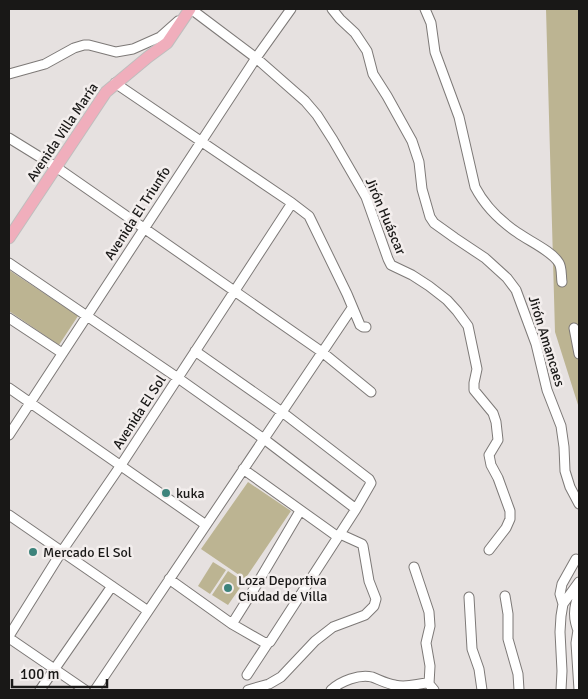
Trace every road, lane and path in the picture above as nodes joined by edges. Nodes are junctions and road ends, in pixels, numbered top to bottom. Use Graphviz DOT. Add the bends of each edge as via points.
graph roads {
  1 [pos="190,9"];
  2 [pos="291,9"];
  3 [pos="332,9"];
  4 [pos="425,9"];
  5 [pos="256,58"];
  6 [pos="9,74"];
  7 [pos="115,83"];
  8 [pos="9,138"];
  9 [pos="201,142"];
  10 [pos="56,167"];
  11 [pos="292,203"];
  12 [pos="144,228"];
  13 [pos="9,238"];
  14 [pos="9,263"];
  15 [pos="562,282"];
  16 [pos="235,291"];
  17 [pos="352,308"];
  18 [pos="86,316"];
  19 [pos="9,318"];
  20 [pos="366,326"];
  21 [pos="574,328"];
  22 [pos="195,351"];
  23 [pos="322,352"];
  24 [pos="62,353"];
  25 [pos="579,354"];
  26 [pos="178,378"];
  27 [pos="9,388"];
  28 [pos="371,392"];
  29 [pos="31,402"];
  30 [pos="282,412"];
  31 [pos="9,435"];
  32 [pos="264,439"];
  33 [pos="121,465"];
  34 [pos="243,469"];
  35 [pos="579,504"];
  36 [pos="356,509"];
  37 [pos="300,511"];
  38 [pos="9,515"];
  39 [pos="206,525"];
  40 [pos="339,536"];
  41 [pos="489,550"];
  42 [pos="62,551"];
  43 [pos="576,560"];
  44 [pos="414,567"];
  45 [pos="169,579"];
  46 [pos="579,582"];
  47 [pos="112,586"];
  48 [pos="579,594"];
  49 [pos="505,596"];
  50 [pos="469,597"];
  51 [pos="563,604"];
  52 [pos="148,611"];
  53 [pos="232,624"];
  54 [pos="579,632"];
  55 [pos="9,637"];
  56 [pos="268,643"];
  57 [pos="54,669"];
  58 [pos="247,675"];
  59 [pos="431,687"];
  60 [pos="40,690"];
  61 [pos="85,690"];
  62 [pos="95,690"];
  63 [pos="248,690"];
  64 [pos="331,690"];
  65 [pos="482,690"];
  66 [pos="519,690"];
  67 [pos="561,690"];
  68 [pos="579,690"];
  1 -- 5 [label="street, Jirón Huáscar"];
  1 -- 6 [label="street" via="160,38 133,49 116,52 84,45 45,64"];
  1 -- 7 [label="main road, Avenida Villa María" via="168,43"];
  2 -- 5 [label="street, Avenida El Triunfo"];
  3 -- 35 [label="street, Jirón Amancaes" via="367,51 373,74 412,141 419,162 422,189 434,223 485,258 516,290 561,426 565,470"];
  4 -- 15 [label="street" via="431,23 434,52 459,117 475,187 501,220 558,260"];
  5 -- 9 [label="street, Avenida El Triunfo"];
  5 -- 41 [label="street, Jirón Huáscar" via="305,101 333,140 366,197 391,265 412,275 447,300 468,326 477,369 474,390 493,413 496,422 498,440 489,455 491,465 510,511 506,528"];
  7 -- 9 [label="street"];
  7 -- 10 [label="main road, Avenida Villa María"];
  8 -- 10 [label="street"];
  9 -- 11 [label="street"];
  9 -- 12 [label="street, Avenida El Triunfo"];
  10 -- 12 [label="street"];
  10 -- 13 [label="main road, Avenida Villa María"];
  11 -- 16 [label="street, Avenida El Sol"];
  11 -- 17 [label="street" via="309,216"];
  12 -- 16 [label="street"];
  12 -- 18 [label="street, Avenida El Triunfo"];
  14 -- 18 [label="street"];
  16 -- 22 [label="street, Avenida El Sol"];
  16 -- 23 [label="street"];
  17 -- 20 [label="street" via="360,325"];
  17 -- 23 [label="street"];
  18 -- 24 [label="street, Avenida El Triunfo"];
  18 -- 26 [label="street"];
  19 -- 24 [label="street"];
  21 -- 25 [label="street"];
  22 -- 26 [label="street, Avenida El Sol"];
  22 -- 30 [label="street"];
  23 -- 28 [label="street"];
  23 -- 30 [label="street"];
  24 -- 29 [label="street, Avenida El Triunfo"];
  26 -- 32 [label="street"];
  26 -- 33 [label="street, Avenida El Sol"];
  27 -- 29 [label="street"];
  29 -- 31 [label="street, Avenida El Triunfo"];
  29 -- 33 [label="street"];
  30 -- 32 [label="street"];
  30 -- 36 [label="street" via="370,479 371,483"];
  32 -- 34 [label="street"];
  32 -- 36 [label="street"];
  33 -- 39 [label="street"];
  33 -- 42 [label="street, Avenida El Sol"];
  34 -- 37 [label="street"];
  34 -- 39 [label="street"];
  36 -- 40 [label="street"];
  37 -- 40 [label="street"];
  37 -- 53 [label="street"];
  38 -- 42 [label="street"];
  39 -- 45 [label="street"];
  40 -- 56 [label="street"];
  40 -- 63 [label="street" via="363,546 368,581 376,599 374,606 365,615 333,627 314,641 281,677"];
  42 -- 47 [label="street"];
  42 -- 55 [label="street, Avenida El Sol"];
  43 -- 51 [label="street" via="562,584"];
  44 -- 59 [label="street" via="429,612 426,643"];
  45 -- 52 [label="street"];
  45 -- 53 [label="street"];
  46 -- 51 [label="street"];
  47 -- 52 [label="street"];
  47 -- 57 [label="street"];
  48 -- 54 [label="street" via="574,608"];
  49 -- 66 [label="street" via="508,639"];
  50 -- 65 [label="street" via="472,649"];
  51 -- 67 [label="street"];
  52 -- 62 [label="street"];
  53 -- 56 [label="street"];
  54 -- 68 [label="street" via="576,643"];
  55 -- 57 [label="street"];
  56 -- 58 [label="street"];
  57 -- 60 [label="street"];
  57 -- 61 [label="street"];
  59 -- 64 [label="street" via="424,683 396,686 362,676"];
}
